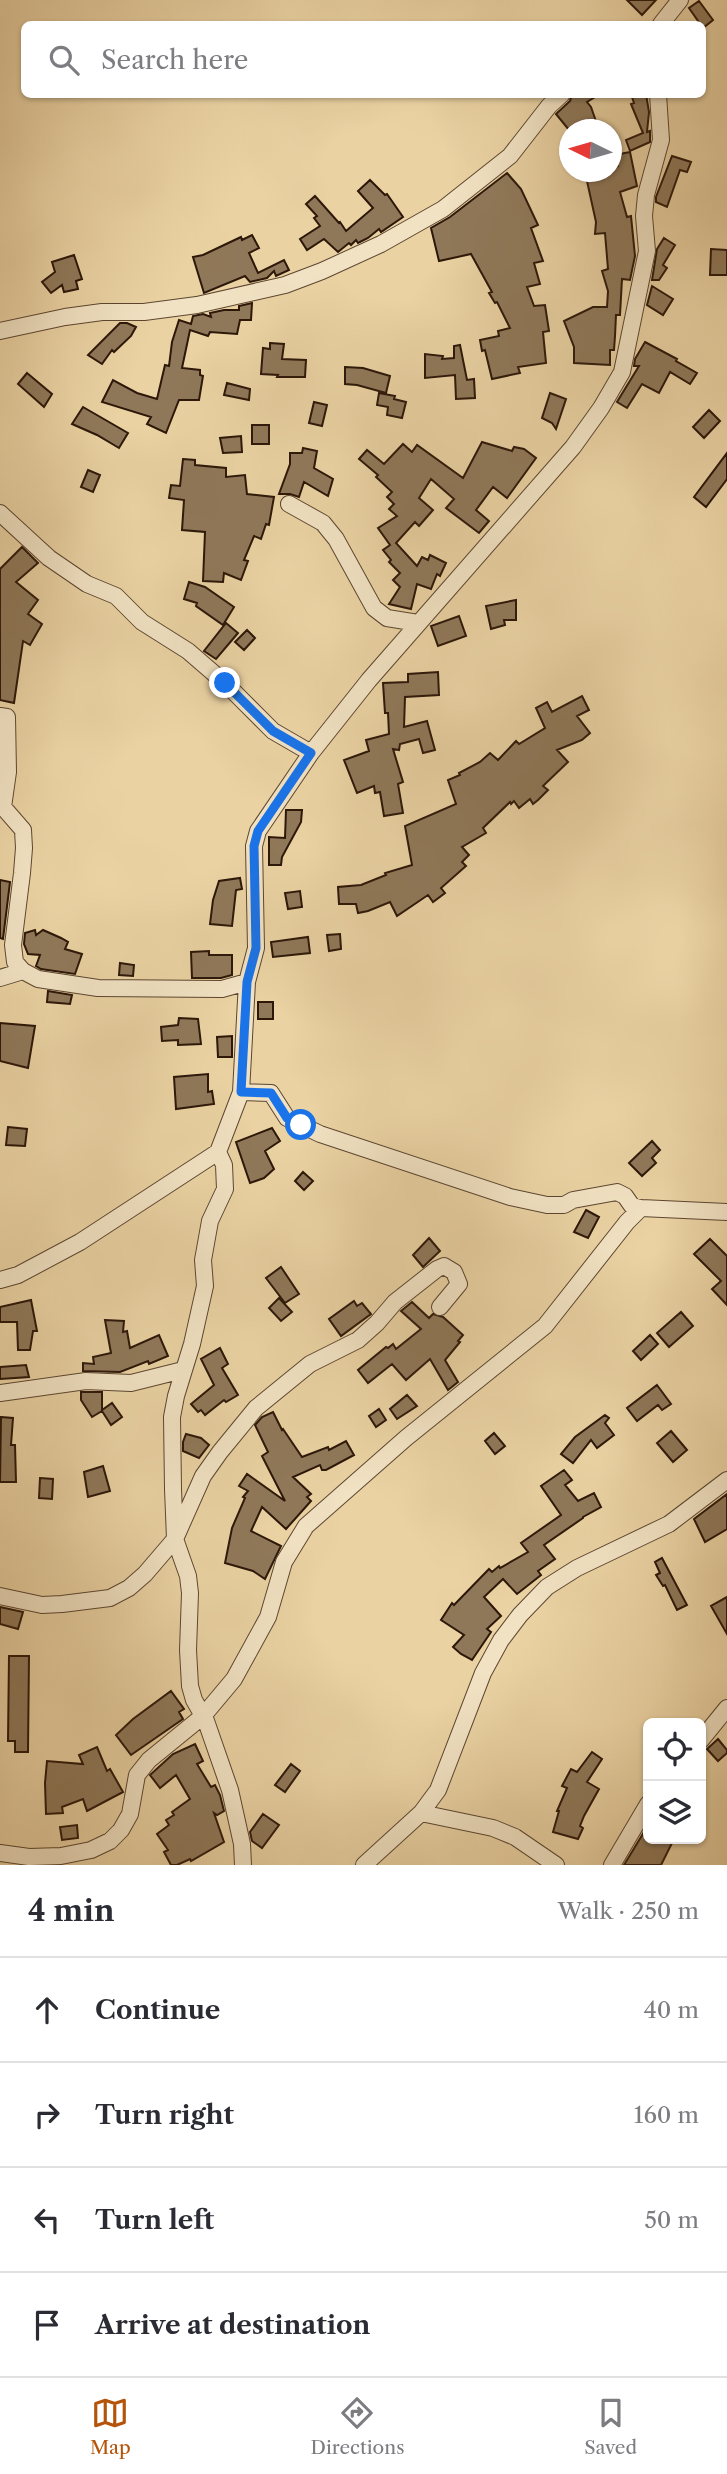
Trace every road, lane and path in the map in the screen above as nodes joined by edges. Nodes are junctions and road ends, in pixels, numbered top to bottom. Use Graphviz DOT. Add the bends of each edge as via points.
graph roads {
  1 [pos="680,0"];
  2 [pos="663,21"];
  3 [pos="558,98"];
  4 [pos="658,98"];
  5 [pos="0,331"];
  6 [pos="289,504"];
  7 [pos="0,513"];
  8 [pos="418,622"];
  9 [pos="0,716"];
  10 [pos="311,753"];
  11 [pos="23,971"];
  12 [pos="0,978"];
  13 [pos="247,982"];
  14 [pos="241,1092"];
  15 [pos="219,1152"];
  16 [pos="641,1208"];
  17 [pos="727,1212"];
  18 [pos="0,1280"];
  19 [pos="440,1307"];
  20 [pos="183,1370"];
  21 [pos="0,1393"];
  22 [pos="727,1480"];
  23 [pos="176,1539"];
  24 [pos="0,1596"];
  25 [pos="727,1708"];
  26 [pos="203,1716"];
  27 [pos="706,1734"];
  28 [pos="421,1812"];
  29 [pos="643,1812"];
  30 [pos="0,1853"];
  31 [pos="243,1865"];
  32 [pos="363,1865"];
  33 [pos="556,1865"];
  34 [pos="612,1865"];
  1 -- 2 [label="street"];
  3 -- 5 [label="street" via="510,156 443,209 322,271 274,288 197,305 102,312"];
  4 -- 8 [label="street" via="661,140 646,195 647,251 622,372 573,447"];
  6 -- 8 [label="street" via="323,523 374,608 387,618"];
  7 -- 10 [label="street" via="49,558 87,584 116,596 142,622 188,652 273,731"];
  8 -- 10 [label="street"];
  9 -- 11 [label="street" via="7,717 4,807 23,830 13,945 15,962"];
  10 -- 13 [label="street" via="258,831 253,864 256,948"];
  11 -- 12 [label="street"];
  11 -- 13 [label="street" via="38,979 98,988 222,989"];
  13 -- 14 [label="street"];
  14 -- 15 [label="street"];
  14 -- 16 [label="street" via="271,1093 287,1118 320,1134 510,1196 564,1205 617,1192"];
  15 -- 18 [label="street" via="79,1242"];
  15 -- 20 [label="street" via="225,1189 210,1221 203,1260 205,1286"];
  16 -- 17 [label="street"];
  16 -- 26 [label="street" via="545,1326 448,1402 306,1526 284,1562 268,1617 234,1679"];
  19 -- 23 [label="street" via="459,1284 454,1272 444,1266 395,1302 358,1340 310,1364 256,1408 203,1476"];
  20 -- 21 [label="street" via="131,1383 86,1381"];
  20 -- 23 [label="street" via="172,1417"];
  22 -- 28 [label="street" via="669,1524 547,1587 520,1615 483,1673 448,1768"];
  23 -- 24 [label="street" via="145,1574 110,1598 42,1605"];
  23 -- 26 [label="street" via="190,1593 190,1686"];
  25 -- 27 [label="street"];
  26 -- 30 [label="street" via="137,1774 130,1814 110,1841 61,1856"];
  26 -- 31 [label="street" via="230,1790"];
  28 -- 32 [label="street"];
  28 -- 33 [label="street" via="493,1828"];
  29 -- 34 [label="street"];
}
